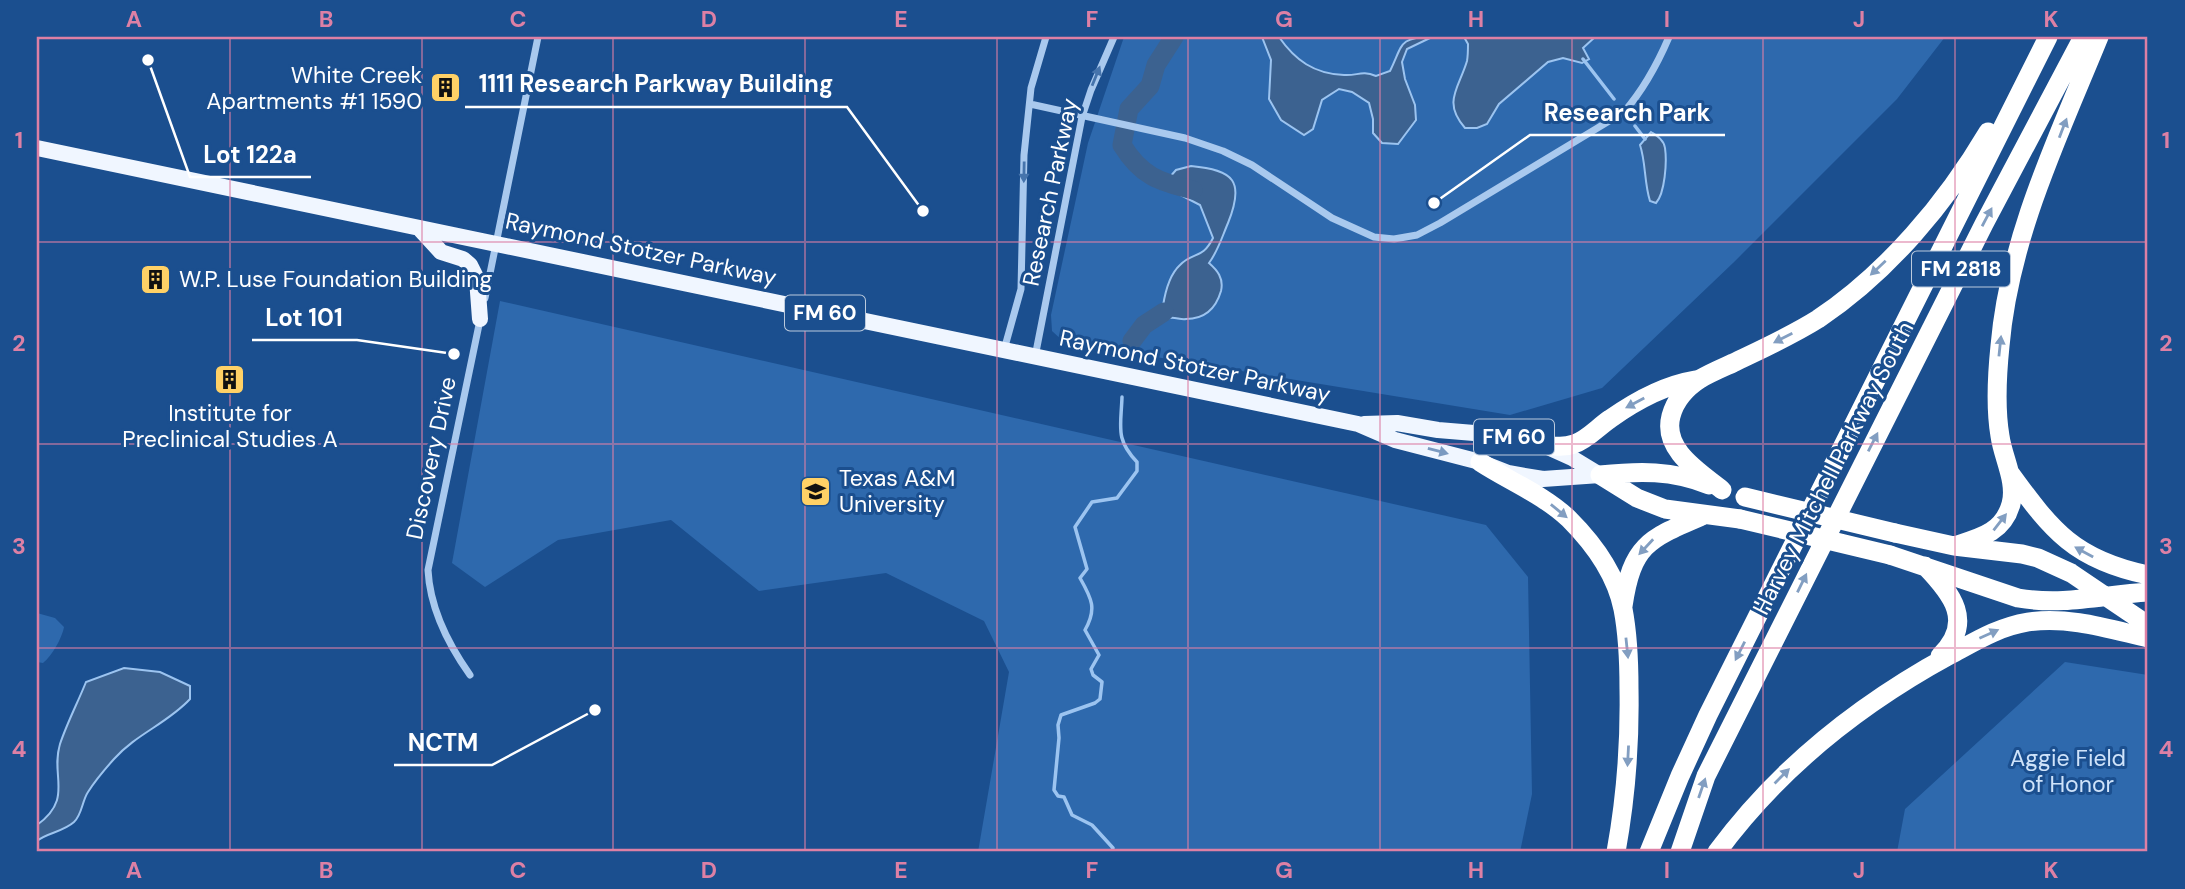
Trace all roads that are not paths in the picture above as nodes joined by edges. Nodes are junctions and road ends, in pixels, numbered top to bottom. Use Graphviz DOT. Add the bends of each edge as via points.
graph roads {
  1 [pos="538,37"];
  2 [pos="1046,37"];
  3 [pos="1114,37"];
  4 [pos="1669,37"];
  5 [pos="2046,37"];
  6 [pos="2083,37"];
  7 [pos="2099,37"];
  8 [pos="1030,104"];
  9 [pos="1082,117"];
  10 [pos="37,148"];
  11 [pos="419,228"];
  12 [pos="495,243"];
  13 [pos="480,319"];
  14 [pos="1004,351"];
  15 [pos="1035,358"];
  16 [pos="1699,380"];
  17 [pos="1357,424"];
  18 [pos="1541,444"];
  19 [pos="1480,463"];
  20 [pos="2009,472"];
  21 [pos="1600,475"];
  22 [pos="1722,490"];
  23 [pos="1704,515"];
  24 [pos="1954,546"];
  25 [pos="1923,565"];
  26 [pos="2148,575"];
  27 [pos="2148,592"];
  28 [pos="2105,596"];
  29 [pos="1623,607"];
  30 [pos="2148,625"];
  31 [pos="2148,638"];
  32 [pos="1929,666"];
  33 [pos="470,675"];
  34 [pos="1616,852"];
  35 [pos="1649,852"];
  36 [pos="1680,852"];
  37 [pos="1717,852"];
  1 -- 12 [label="street, Discovery Drive"];
  2 -- 8 [label="street, Research Parkway"];
  9 -- 3 [label="street, Research Parkway, one-way"];
  4 -- 9 [label="street" via="1641,93 1623,112 1417,235 1394,239 1357,231 1252,165 1223,152 1185,138"];
  5 -- 16 [label="highway, one-way" via="1953,186 1893,254 1818,318"];
  5 -- 35 [label="highway, Harvey Mitchell Parkway South / FM 2818, one-way" via="1708,715"];
  36 -- 6 [label="highway, Harvey Mitchell Parkway South / FM 2818, one-way" via="1706,776 1971,248"];
  20 -- 7 [label="highway, one-way" via="1998,414 2006,302 2033,204"];
  8 -- 9 [label="street"];
  8 -- 14 [label="street, Research Parkway, one-way" via="1024,155 1021,289"];
  9 -- 15 [label="street, Research Parkway"];
  10 -- 11 [label="main road, Raymond Stotzer Parkway / FM 60"];
  11 -- 12 [label="main road, Raymond Stotzer Parkway / FM 60"];
  11 -- 13 [label="main road" via="441,252 470,265 477,279"];
  12 -- 13 [label="street, Discovery Drive"];
  12 -- 14 [label="main road, Raymond Stotzer Parkway / FM 60"];
  13 -- 33 [label="street, Discovery Drive" via="428,570 436,613 451,648"];
  14 -- 15 [label="main road, Raymond Stotzer Parkway / FM 60"];
  15 -- 17 [label="main road, Raymond Stotzer Parkway / FM 60"];
  16 -- 18 [label="highway, one-way" via="1645,398 1572,445"];
  16 -- 22 [label="highway" via="1681,396 1670,429 1682,456"];
  17 -- 18 [label="main road, Raymond Stotzer Parkway / FM 60" via="1397,423"];
  17 -- 19 [label="main road, Raymond Stotzer Parkway / FM 60, one-way" via="1395,440"];
  18 -- 21 [label="main road, Raymond Stotzer Parkway / FM 60"];
  19 -- 21 [label="main road, Raymond Stotzer Parkway / FM 60" via="1543,479"];
  19 -- 29 [label="highway, one-way" via="1540,496 1567,517 1596,550"];
  24 -- 20 [label="highway, one-way" via="2000,526 2011,504"];
  26 -- 20 [label="highway, one-way" via="2099,560 2072,545 2039,514"];
  21 -- 22 [label="highway, Raymond Stotzer Parkway / FM 60" via="1656,471"];
  21 -- 23 [label="highway, Raymond Stotzer Parkway / FM 60" via="1651,504"];
  22 -- 24 [label="highway, Raymond Stotzer Parkway / FM 60, bridge"];
  23 -- 25 [label="highway, Raymond Stotzer Parkway / FM 60, bridge" via="1740,519"];
  23 -- 29 [label="highway, one-way" via="1663,531 1646,544 1633,563"];
  24 -- 28 [label="highway, Raymond Stotzer Parkway / FM 60" via="2038,558 2071,572"];
  25 -- 28 [label="highway, Raymond Stotzer Parkway / FM 60" via="2039,602"];
  25 -- 32 [label="highway" via="1950,593 1958,614 1951,643"];
  27 -- 28 [label="highway, Raymond Stotzer Parkway / FM 60"];
  28 -- 30 [label="highway, Raymond Stotzer Parkway / FM 60"];
  29 -- 34 [label="highway, one-way" via="1629,661 1629,759"];
  32 -- 31 [label="highway, one-way" via="1996,631 2029,622 2070,621"];
  37 -- 32 [label="highway, one-way" via="1759,798 1792,766"];
}
